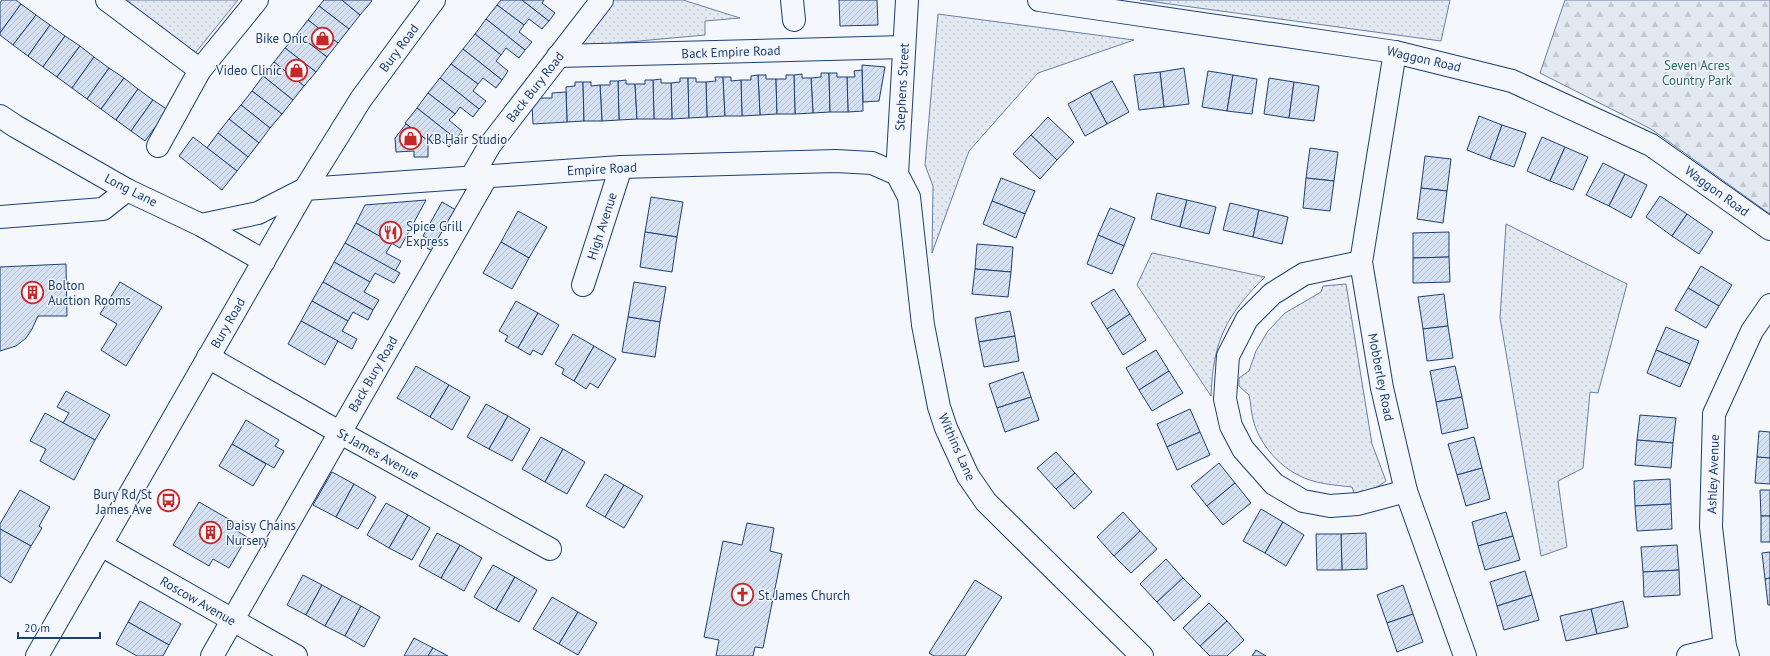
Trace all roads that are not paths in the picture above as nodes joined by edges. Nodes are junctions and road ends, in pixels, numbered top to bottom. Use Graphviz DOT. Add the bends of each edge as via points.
graph roads {
  1 [pos="107,0"];
  2 [pos="257,0"];
  3 [pos="434,0"];
  4 [pos="602,0"];
  5 [pos="907,0"];
  6 [pos="1039,0"];
  7 [pos="904,47"];
  8 [pos="1395,52"];
  9 [pos="558,56"];
  10 [pos="200,70"];
  11 [pos="0,116"];
  12 [pos="158,146"];
  13 [pos="621,167"];
  14 [pos="898,174"];
  15 [pos="480,176"];
  16 [pos="305,189"];
  17 [pos="128,190"];
  18 [pos="0,217"];
  19 [pos="201,225"];
  20 [pos="1770,230"];
  21 [pos="264,261"];
  22 [pos="1361,262"];
  23 [pos="583,285"];
  24 [pos="1770,305"];
  25 [pos="208,357"];
  26 [pos="339,432"];
  27 [pos="1406,491"];
  28 [pos="101,545"];
  29 [pos="550,549"];
  30 [pos="232,620"];
  31 [pos="1727,652"];
  32 [pos="1139,655"];
  33 [pos="37,656"];
  34 [pos="212,656"];
  35 [pos="296,656"];
  36 [pos="1465,656"];
  37 [pos="1688,656"];
  1 -- 10 [label="main road"];
  2 -- 10 [label="main road"];
  3 -- 16 [label="main road, Bury Road" via="361,99"];
  4 -- 9 [label="main road, Back Bury Road"];
  5 -- 7 [label="main road, Stephens Street"];
  6 -- 8 [label="main road, Waggon Road"];
  7 -- 9 [label="main road, Back Empire Road"];
  7 -- 14 [label="main road, Stephens Street"];
  8 -- 20 [label="main road, Waggon Road" via="1512,81 1651,145"];
  8 -- 22 [label="main road, Mobberley Road"];
  9 -- 15 [label="main road, Back Bury Road" via="490,145"];
  10 -- 12 [label="main road"];
  11 -- 17 [label="main road, Long Lane"];
  13 -- 14 [label="main road, Empire Road" via="836,161 872,162"];
  13 -- 15 [label="main road, Empire Road"];
  13 -- 23 [label="main road, High Avenue"];
  14 -- 32 [label="main road, Withins Lane" via="909,197 924,325 939,407 968,476 986,502"];
  15 -- 16 [label="main road, Empire Road"];
  15 -- 26 [label="main road, Back Bury Road"];
  16 -- 19 [label="main road" via="258,213"];
  16 -- 21 [label="main road, Bury Road"];
  17 -- 18 [label="main road" via="103,209"];
  17 -- 19 [label="main road, Long Lane"];
  19 -- 21 [label="main road, Long Lane"];
  21 -- 25 [label="main road, Bury Road"];
  22 -- 27 [label="main road, Mobberley Road" via="1382,388"];
  22 -- 27 [label="main road" via="1304,274 1272,294 1247,319 1228,356 1227,406 1231,426 1243,449 1274,484 1304,501 1330,506 1358,504"];
  24 -- 31 [label="main road, Ashley Avenue" via="1752,331 1714,414 1711,527"];
  25 -- 26 [label="main road, St James Avenue"];
  25 -- 28 [label="main road, Bury Road"];
  26 -- 29 [label="main road, St James Avenue"];
  26 -- 30 [label="main road, Back Bury Road"];
  27 -- 36 [label="main road, Mobberley Road"];
  28 -- 30 [label="main road, Roscow Avenue"];
  28 -- 33 [label="main road, Bury Road"];
  30 -- 34 [label="main road, Back Bury Road"];
  30 -- 35 [label="main road, Roscow Avenue"];
  31 -- 37 [label="main road"];
}
